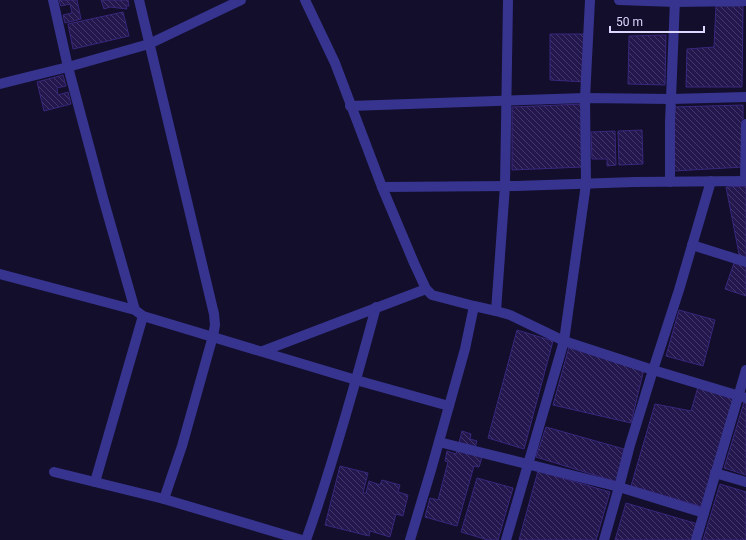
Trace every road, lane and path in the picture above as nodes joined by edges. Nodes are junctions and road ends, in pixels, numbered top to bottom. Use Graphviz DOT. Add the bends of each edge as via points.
graph roads {
  1 [pos="53,0"];
  2 [pos="139,0"];
  3 [pos="241,0"];
  4 [pos="306,0"];
  5 [pos="508,0"];
  6 [pos="590,0"];
  7 [pos="620,0"];
  8 [pos="675,1"];
  9 [pos="746,1"];
  10 [pos="149,44"];
  11 [pos="68,67"];
  12 [pos="0,84"];
  13 [pos="746,97"];
  14 [pos="586,98"];
  15 [pos="671,99"];
  16 [pos="507,101"];
  17 [pos="350,106"];
  18 [pos="746,124"];
  19 [pos="711,181"];
  20 [pos="745,181"];
  21 [pos="670,182"];
  22 [pos="586,184"];
  23 [pos="505,186"];
  24 [pos="382,187"];
  25 [pos="692,245"];
  26 [pos="746,262"];
  27 [pos="0,274"];
  28 [pos="426,289"];
  29 [pos="474,306"];
  30 [pos="376,307"];
  31 [pos="496,311"];
  32 [pos="139,313"];
  33 [pos="213,336"];
  34 [pos="564,341"];
  35 [pos="263,351"];
  36 [pos="653,370"];
  37 [pos="746,370"];
  38 [pos="356,380"];
  39 [pos="742,397"];
  40 [pos="448,406"];
  41 [pos="439,442"];
  42 [pos="528,464"];
  43 [pos="54,472"];
  44 [pos="715,474"];
  45 [pos="95,482"];
  46 [pos="746,482"];
  47 [pos="619,487"];
  48 [pos="164,499"];
  49 [pos="704,513"];
  50 [pos="302,540"];
  51 [pos="306,540"];
  52 [pos="410,540"];
  53 [pos="506,540"];
  54 [pos="604,540"];
  55 [pos="696,540"];
  1 -- 11 [label="street"];
  2 -- 10 [label="street"];
  3 -- 10 [label="street"];
  4 -- 17 [label="street"];
  5 -- 16 [label="street"];
  6 -- 14 [label="street"];
  7 -- 8 [label="street"];
  8 -- 9 [label="street"];
  8 -- 15 [label="street"];
  10 -- 11 [label="street"];
  10 -- 33 [label="street" via="214,314"];
  11 -- 12 [label="street"];
  11 -- 32 [label="street" via="103,198"];
  13 -- 15 [label="street"];
  14 -- 15 [label="street"];
  14 -- 16 [label="street"];
  14 -- 22 [label="street"];
  15 -- 21 [label="street"];
  16 -- 17 [label="street"];
  16 -- 23 [label="street"];
  17 -- 24 [label="street"];
  18 -- 20 [label="street"];
  19 -- 20 [label="street"];
  19 -- 21 [label="street"];
  19 -- 25 [label="street"];
  21 -- 22 [label="street"];
  22 -- 23 [label="street"];
  22 -- 34 [label="street"];
  23 -- 24 [label="street"];
  23 -- 31 [label="street"];
  24 -- 28 [label="street"];
  25 -- 26 [label="street"];
  25 -- 36 [label="street"];
  27 -- 32 [label="street"];
  28 -- 29 [label="street" via="432,295"];
  28 -- 30 [label="street"];
  29 -- 31 [label="street"];
  29 -- 40 [label="street" via="465,349"];
  30 -- 35 [label="street"];
  30 -- 38 [label="street"];
  31 -- 34 [label="street"];
  32 -- 33 [label="street"];
  32 -- 45 [label="street"];
  33 -- 35 [label="street"];
  33 -- 48 [label="street"];
  34 -- 36 [label="street"];
  34 -- 42 [label="street"];
  35 -- 38 [label="street"];
  36 -- 39 [label="street"];
  36 -- 47 [label="street"];
  37 -- 39 [label="street"];
  38 -- 40 [label="street"];
  38 -- 51 [label="street"];
  39 -- 44 [label="street"];
  40 -- 41 [label="street"];
  41 -- 42 [label="street"];
  41 -- 52 [label="street"];
  42 -- 47 [label="street"];
  42 -- 53 [label="street"];
  43 -- 45 [label="street"];
  44 -- 46 [label="street"];
  44 -- 49 [label="street"];
  45 -- 48 [label="street"];
  47 -- 49 [label="street"];
  47 -- 54 [label="street"];
  48 -- 50 [label="street"];
  49 -- 55 [label="street"];
}
